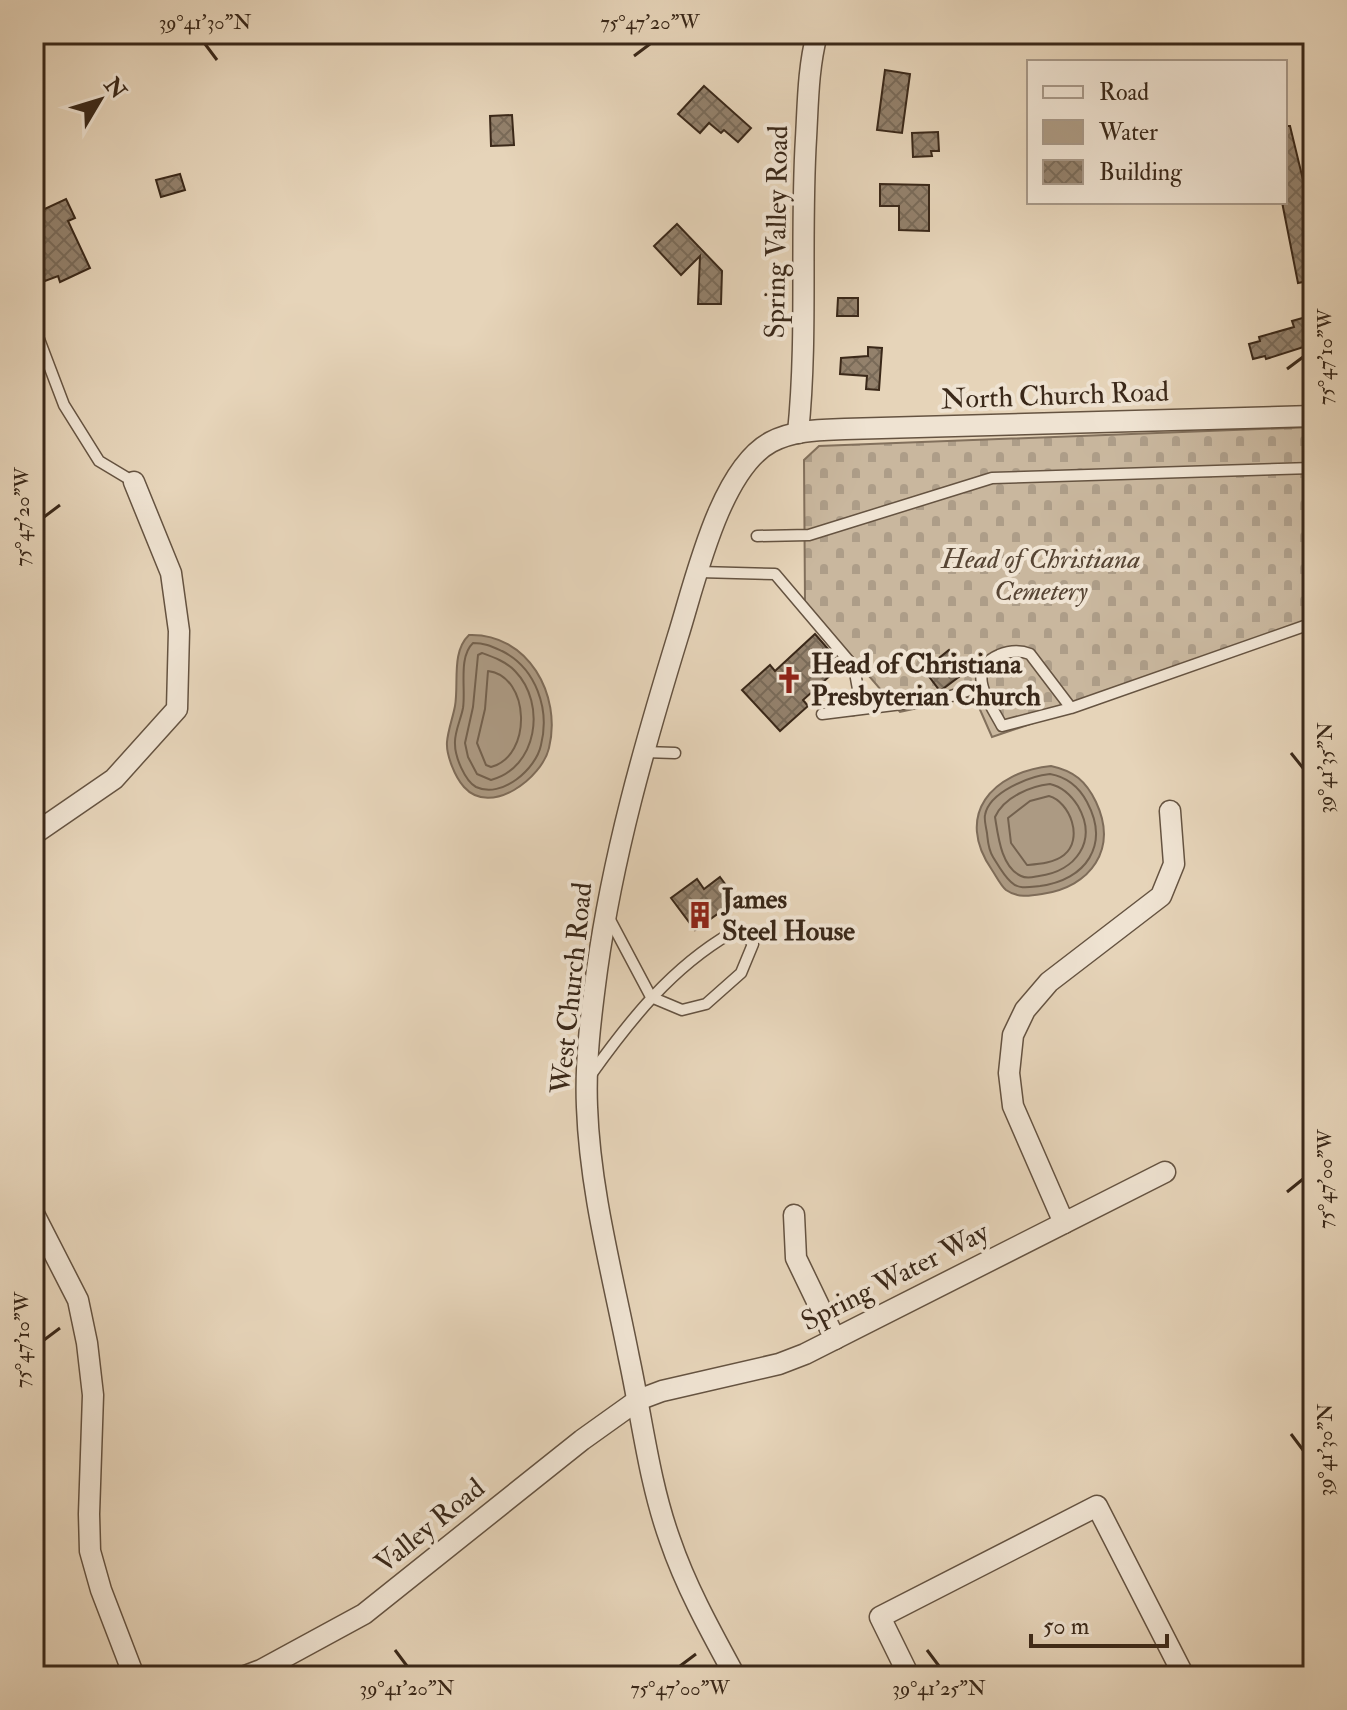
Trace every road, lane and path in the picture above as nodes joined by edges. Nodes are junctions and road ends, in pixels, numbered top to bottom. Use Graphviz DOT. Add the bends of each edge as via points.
graph roads {
  1 [pos="817,34"];
  2 [pos="34,326"];
  3 [pos="1313,416"];
  4 [pos="798,433"];
  5 [pos="1313,468"];
  6 [pos="134,482"];
  7 [pos="757,536"];
  8 [pos="699,572"];
  9 [pos="1313,623"];
  10 [pos="982,686"];
  11 [pos="1071,708"];
  12 [pos="853,710"];
  13 [pos="822,714"];
  14 [pos="642,752"];
  15 [pos="675,753"];
  16 [pos="1170,811"];
  17 [pos="34,834"];
  18 [pos="605,911"];
  19 [pos="651,997"];
  20 [pos="587,1081"];
  21 [pos="1165,1172"];
  22 [pos="34,1214"];
  23 [pos="794,1215"];
  24 [pos="1064,1223"];
  25 [pos="835,1339"];
  26 [pos="638,1400"];
  27 [pos="134,1676"];
  28 [pos="245,1676"];
  29 [pos="735,1676"];
  30 [pos="909,1676"];
  31 [pos="1184,1676"];
  1 -- 4 [label="street, Spring Valley Road" via="809,78 803,194"];
  2 -- 6 [label="lane" via="64,405 99,461"];
  3 -- 4 [label="street, North Church Road"];
  4 -- 8 [label="street, West Church Road" via="770,442 742,466"];
  5 -- 7 [label="lane" via="992,478 809,535"];
  6 -- 17 [label="street" via="171,573 179,631 177,709 114,779"];
  8 -- 12 [label="lane" via="775,574 854,667 858,689"];
  8 -- 14 [label="street, West Church Road"];
  9 -- 11 [label="lane"];
  10 -- 11 [label="lane" via="1002,726"];
  10 -- 11 [label="lane" via="979,679 987,662 1022,650"];
  10 -- 12 [label="lane" via="942,699"];
  12 -- 13 [label="lane"];
  14 -- 15 [label="lane"];
  14 -- 18 [label="street, West Church Road"];
  16 -- 24 [label="street" via="1174,864 1161,896 1049,982 1025,1010 1013,1035 1013,1106"];
  18 -- 19 [label="lane"];
  18 -- 20 [label="street, West Church Road"];
  19 -- 19 [label="lane" via="682,1010 706,1004 741,973 753,944 746,936 731,933"];
  19 -- 20 [label="lane"];
  20 -- 26 [label="street, West Church Road" via="596,1191"];
  21 -- 24 [label="street, Spring Water Way"];
  22 -- 27 [label="street" via="78,1300 93,1395 90,1551"];
  23 -- 25 [label="street" via="796,1258"];
  24 -- 25 [label="street, Spring Water Way"];
  25 -- 26 [label="street, Spring Water Way" via="779,1364"];
  26 -- 28 [label="street, Valley Road" via="364,1614"];
  26 -- 29 [label="street, West Church Road" via="669,1539"];
  30 -- 31 [label="street" via="880,1617 1097,1506"];
}
